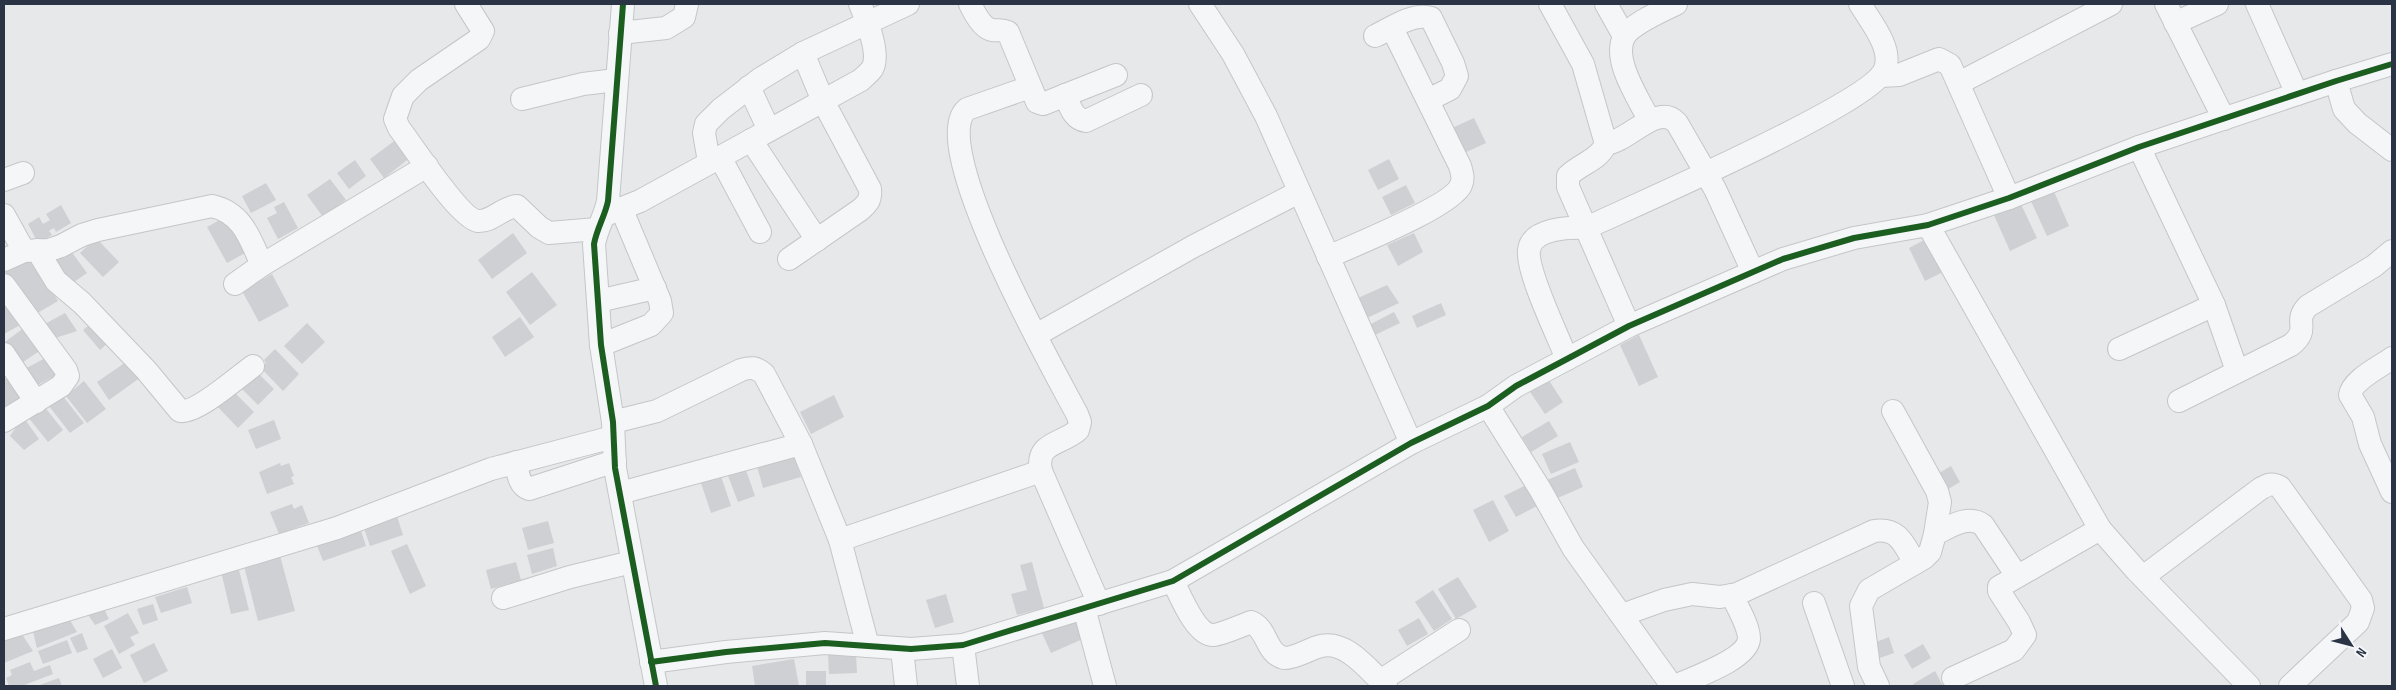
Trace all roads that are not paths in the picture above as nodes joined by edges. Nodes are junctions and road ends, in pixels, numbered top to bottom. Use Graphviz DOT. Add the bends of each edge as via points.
graph roads {
  1 [pos="466,4"];
  2 [pos="623,4"];
  3 [pos="687,4"];
  4 [pos="908,4"];
  5 [pos="970,4"];
  6 [pos="1200,4"];
  7 [pos="1550,4"];
  8 [pos="1606,4"];
  9 [pos="1676,4"];
  10 [pos="1860,4"];
  11 [pos="2111,4"];
  12 [pos="2217,4"];
  13 [pos="2257,4"];
  14 [pos="2170,13"];
  15 [pos="864,14"];
  16 [pos="1395,22"];
  17 [pos="620,33"];
  18 [pos="1624,36"];
  19 [pos="803,53"];
  20 [pos="2392,64"];
  21 [pos="1116,74"];
  22 [pos="1881,76"];
  23 [pos="616,80"];
  24 [pos="2336,81"];
  25 [pos="1959,83"];
  26 [pos="750,87"];
  27 [pos="1030,88"];
  28 [pos="2297,94"];
  29 [pos="1065,95"];
  30 [pos="1141,95"];
  31 [pos="522,99"];
  32 [pos="1428,100"];
  33 [pos="823,101"];
  34 [pos="2224,119"];
  35 [pos="1649,120"];
  36 [pos="760,135"];
  37 [pos="1606,144"];
  38 [pos="2139,147"];
  39 [pos="2392,150"];
  40 [pos="714,160"];
  41 [pos="427,166"];
  42 [pos="1707,175"];
  43 [pos="1299,192"];
  44 [pos="2009,198"];
  45 [pos="4,215"];
  46 [pos="608,217"];
  47 [pos="1928,225"];
  48 [pos="1586,228"];
  49 [pos="760,232"];
  50 [pos="816,240"];
  51 [pos="30,250"];
  52 [pos="2392,251"];
  53 [pos="1328,257"];
  54 [pos="4,260"];
  55 [pos="788,260"];
  56 [pos="262,265"];
  57 [pos="1753,272"];
  58 [pos="234,284"];
  59 [pos="4,285"];
  60 [pos="655,288"];
  61 [pos="598,301"];
  62 [pos="2214,305"];
  63 [pos="1629,326"];
  64 [pos="1036,335"];
  65 [pos="601,345"];
  66 [pos="2119,348"];
  67 [pos="4,354"];
  68 [pos="2392,358"];
  69 [pos="1567,359"];
  70 [pos="253,366"];
  71 [pos="2237,371"];
  72 [pos="2179,401"];
  73 [pos="36,402"];
  74 [pos="1488,406"];
  75 [pos="1893,411"];
  76 [pos="4,420"];
  77 [pos="613,429"];
  78 [pos="1411,443"];
  79 [pos="801,444"];
  80 [pos="615,461"];
  81 [pos="516,462"];
  82 [pos="2386,463"];
  83 [pos="1041,471"];
  84 [pos="2392,492"];
  85 [pos="620,493"];
  86 [pos="2100,529"];
  87 [pos="1934,534"];
  88 [pos="840,540"];
  89 [pos="632,562"];
  90 [pos="1915,563"];
  91 [pos="2016,576"];
  92 [pos="2142,576"];
  93 [pos="1173,581"];
  94 [pos="1732,595"];
  95 [pos="504,598"];
  96 [pos="1814,603"];
  97 [pos="1091,606"];
  98 [pos="1622,615"];
  99 [pos="4,629"];
  100 [pos="1459,630"];
  101 [pos="963,645"];
  102 [pos="868,646"];
  103 [pos="902,649"];
  104 [pos="651,662"];
  105 [pos="1953,678"];
  106 [pos="1383,683"];
  107 [pos="656,686"];
  108 [pos="906,686"];
  109 [pos="968,686"];
  110 [pos="1106,686"];
  111 [pos="1673,686"];
  112 [pos="1843,686"];
  113 [pos="1877,686"];
  114 [pos="2249,686"];
  115 [pos="2290,686"];
  1 -- 41 [label="street" via="480,25 479,39 419,80 399,103 396,119"];
  2 -- 17 [label="street"];
  3 -- 17 [label="street" via="684,17 666,28"];
  4 -- 15 [label="street"];
  5 -- 27 [label="street" via="985,26 1008,32"];
  6 -- 43 [label="street" via="1233,54 1266,116"];
  7 -- 37 [label="street" via="1583,64"];
  8 -- 18 [label="street"];
  9 -- 18 [label="street" via="1635,26"];
  10 -- 22 [label="street" via="1885,49 1887,62"];
  11 -- 25 [label="street"];
  12 -- 14 [label="street"];
  13 -- 28 [label="street"];
  14 -- 34 [label="street"];
  15 -- 19 [label="street"];
  15 -- 33 [label="street" via="875,59 872,69 860,80"];
  16 -- 32 [label="street"];
  16 -- 32 [label="street" via="1426,16 1431,18 1453,64 1457,76 1450,89"];
  17 -- 23 [label="street"];
  18 -- 35 [label="street" via="1620,50 1624,69"];
  19 -- 26 [label="street"];
  19 -- 33 [label="street"];
  20 -- 24 [label="street"];
  21 -- 29 [label="street"];
  22 -- 25 [label="street" via="1899,75 1939,59 1950,65"];
  22 -- 42 [label="street" via="1818,117"];
  23 -- 31 [label="street"];
  23 -- 46 [label="street"];
  24 -- 28 [label="street"];
  24 -- 39 [label="street" via="2344,109"];
  25 -- 44 [label="street"];
  26 -- 36 [label="street"];
  26 -- 40 [label="street" via="706,124 704,133"];
  27 -- 29 [label="street" via="1034,98 1044,104"];
  27 -- 64 [label="street" via="967,109 959,119 960,143 974,203 985,233"];
  28 -- 34 [label="street"];
  29 -- 30 [label="street" via="1075,116 1086,121"];
  32 -- 53 [label="street" via="1460,166 1461,186 1455,194 1432,209"];
  33 -- 36 [label="street"];
  33 -- 50 [label="street" via="870,189 870,196 869,202 860,210"];
  34 -- 38 [label="street"];
  35 -- 37 [label="street" via="1626,137"];
  35 -- 42 [label="street" via="1671,116"];
  36 -- 40 [label="street"];
  36 -- 50 [label="street"];
  37 -- 48 [label="street" via="1597,158 1568,176 1568,187"];
  38 -- 44 [label="street"];
  38 -- 62 [label="street"];
  40 -- 46 [label="street"];
  40 -- 49 [label="street"];
  41 -- 46 [label="street" via="471,219 479,221 517,206 549,233"];
  41 -- 56 [label="street"];
  42 -- 48 [label="street"];
  42 -- 57 [label="street"];
  43 -- 53 [label="street"];
  43 -- 64 [label="street" via="1194,246"];
  44 -- 47 [label="street"];
  45 -- 51 [label="street"];
  46 -- 60 [label="street"];
  46 -- 61 [label="street" via="594,244"];
  47 -- 57 [label="street" via="1854,238 1783,259"];
  47 -- 86 [label="street"];
  48 -- 63 [label="street"];
  48 -- 69 [label="street" via="1546,233 1533,240 1529,250 1531,269"];
  50 -- 55 [label="street"];
  51 -- 54 [label="street"];
  51 -- 56 [label="street" via="48,250 98,230 212,206 235,215"];
  51 -- 70 [label="street" via="56,281 82,303 146,370 180,411 186,412 200,404"];
  52 -- 71 [label="street" via="2374,266 2308,306 2302,312 2300,338 2291,346"];
  53 -- 78 [label="street"];
  56 -- 58 [label="street"];
  57 -- 63 [label="street"];
  59 -- 73 [label="street" via="66,370 66,382"];
  60 -- 61 [label="street"];
  60 -- 65 [label="street" via="662,314 659,318 651,325"];
  61 -- 65 [label="street"];
  62 -- 66 [label="street"];
  62 -- 71 [label="street"];
  63 -- 69 [label="street"];
  64 -- 83 [label="street" via="1080,422 1072,435 1041,453"];
  65 -- 77 [label="street"];
  67 -- 73 [label="street"];
  68 -- 82 [label="street" via="2351,389 2350,395 2363,417 2370,444"];
  69 -- 74 [label="street" via="1516,386"];
  71 -- 72 [label="street"];
  73 -- 76 [label="street"];
  74 -- 78 [label="street"];
  74 -- 98 [label="street" via="1573,548"];
  75 -- 87 [label="street" via="1938,491 1940,502"];
  77 -- 79 [label="street" via="750,367 764,374"];
  77 -- 80 [label="street"];
  77 -- 81 [label="street"];
  78 -- 93 [label="street"];
  79 -- 85 [label="street"];
  79 -- 88 [label="street"];
  80 -- 81 [label="street" via="529,489 520,481"];
  80 -- 85 [label="street"];
  81 -- 99 [label="street" via="462,478 337,528"];
  82 -- 84 [label="street"];
  83 -- 88 [label="street"];
  83 -- 97 [label="street"];
  85 -- 89 [label="street"];
  86 -- 91 [label="street"];
  86 -- 92 [label="street"];
  87 -- 90 [label="street" via="1930,552"];
  87 -- 91 [label="street" via="1959,523 1977,521 1983,525"];
  88 -- 102 [label="street"];
  89 -- 95 [label="street"];
  89 -- 104 [label="street"];
  90 -- 94 [label="street" via="1901,540 1885,529 1874,531"];
  90 -- 113 [label="street" via="1879,582 1864,597 1861,606 1869,667"];
  91 -- 105 [label="street" via="1999,586 1999,591 2024,630 2022,641 2014,650"];
  92 -- 114 [label="street"];
  92 -- 115 [label="street" via="2260,489 2269,484 2280,487 2364,608 2358,622"];
  93 -- 97 [label="street"];
  93 -- 106 [label="street" via="1205,634 1214,635 1252,622 1261,629 1270,648 1278,656 1290,658 1332,645 1350,654"];
  94 -- 98 [label="street" via="1687,594"];
  94 -- 111 [label="street" via="1748,631 1746,645 1733,659"];
  96 -- 112 [label="street"];
  97 -- 101 [label="street"];
  97 -- 110 [label="street"];
  98 -- 111 [label="street"];
  100 -- 106 [label="street"];
  101 -- 103 [label="street"];
  101 -- 109 [label="street"];
  102 -- 103 [label="street"];
  102 -- 104 [label="street" via="792,645"];
  103 -- 108 [label="street"];
  104 -- 107 [label="street"];
}
